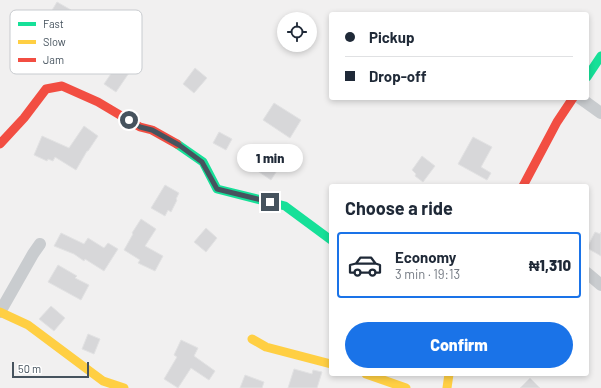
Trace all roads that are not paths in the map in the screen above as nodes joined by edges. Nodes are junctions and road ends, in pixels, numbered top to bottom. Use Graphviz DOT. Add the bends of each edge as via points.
graph roads {
  1 [pos="601,56"];
  2 [pos="589,74"];
  3 [pos="572,100"];
  4 [pos="583,100"];
  5 [pos="601,113"];
  6 [pos="0,144"];
  7 [pos="524,184"];
  8 [pos="329,239"];
  9 [pos="40,244"];
  10 [pos="589,275"];
  11 [pos="601,285"];
  12 [pos="0,312"];
  13 [pos="252,339"];
  14 [pos="329,363"];
  15 [pos="372,376"];
  16 [pos="449,376"];
  17 [pos="124,388"];
  18 [pos="406,388"];
  19 [pos="447,388"];
  1 -- 2 [label="street"];
  3 -- 7 [label="street"];
  4 -- 5 [label="street"];
  6 -- 8 [label="street" via="46,89 62,86 179,145 202,162 217,189 285,206"];
  9 -- 12 [label="street"];
  10 -- 11 [label="street"];
  12 -- 17 [label="street" via="28,324 103,380"];
  13 -- 14 [label="street" via="266,346"];
  15 -- 18 [label="street"];
  16 -- 19 [label="street"];
}
